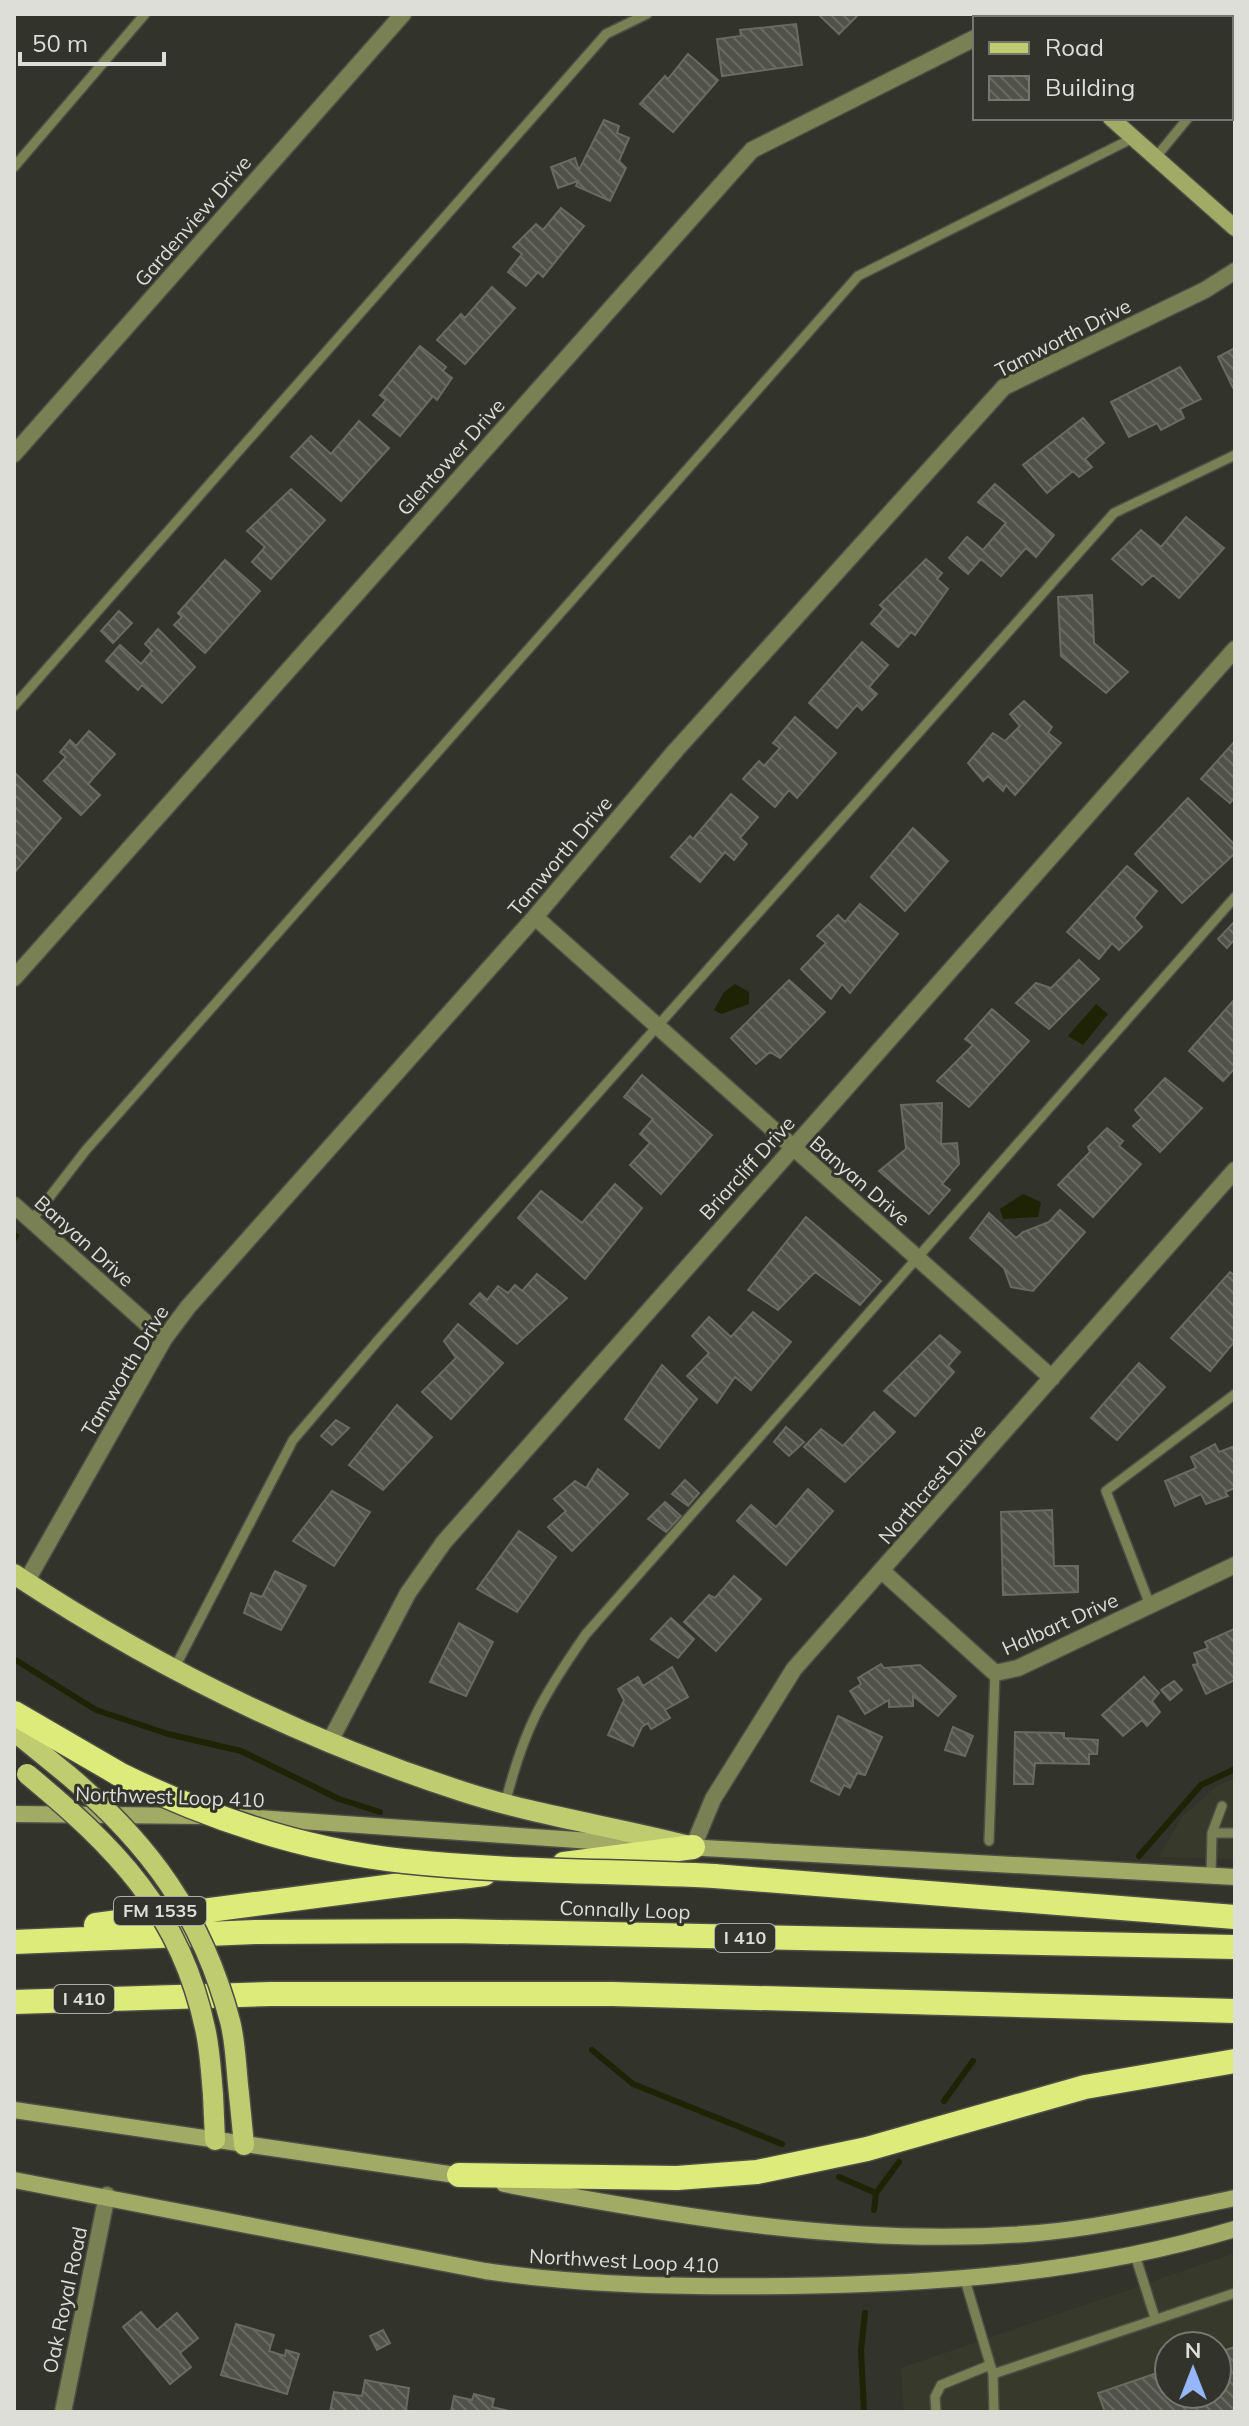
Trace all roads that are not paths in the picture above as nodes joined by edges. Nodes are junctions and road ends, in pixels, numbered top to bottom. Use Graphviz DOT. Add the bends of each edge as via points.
graph roads {
  1 [pos="145,14"];
  2 [pos="403,14"];
  3 [pos="647,14"];
  4 [pos="973,39"];
  5 [pos="1113,120"];
  6 [pos="1186,120"];
  7 [pos="1133,138"];
  8 [pos="1156,157"];
  9 [pos="14,167"];
  10 [pos="1235,228"];
  11 [pos="1235,271"];
  12 [pos="14,454"];
  13 [pos="1235,455"];
  14 [pos="1235,649"];
  15 [pos="14,706"];
  16 [pos="1235,897"];
  17 [pos="535,917"];
  18 [pos="14,978"];
  19 [pos="659,1028"];
  20 [pos="792,1148"];
  21 [pos="1235,1170"];
  22 [pos="14,1205"];
  23 [pos="31,1221"];
  24 [pos="918,1259"];
  25 [pos="164,1339"];
  26 [pos="1052,1378"];
  27 [pos="1235,1394"];
  28 [pos="1235,1565"];
  29 [pos="882,1571"];
  30 [pos="20,1578"];
  31 [pos="1150,1605"];
  32 [pos="174,1669"];
  33 [pos="995,1673"];
  34 [pos="14,1713"];
  35 [pos="14,1731"];
  36 [pos="329,1743"];
  37 [pos="21,1768"];
  38 [pos="505,1804"];
  39 [pos="1222,1806"];
  40 [pos="14,1814"];
  41 [pos="75,1814"];
  42 [pos="1212,1833"];
  43 [pos="1235,1833"];
  44 [pos="989,1841"];
  45 [pos="693,1847"];
  46 [pos="1211,1876"];
  47 [pos="1235,1877"];
  48 [pos="1235,1917"];
  49 [pos="14,1939"];
  50 [pos="1235,1947"];
  51 [pos="14,2002"];
  52 [pos="1235,2011"];
  53 [pos="1235,2061"];
  54 [pos="14,2110"];
  55 [pos="215,2140"];
  56 [pos="244,2145"];
  57 [pos="459,2175"];
  58 [pos="14,2180"];
  59 [pos="107,2195"];
  60 [pos="1235,2198"];
  61 [pos="1235,2229"];
  62 [pos="1135,2255"];
  63 [pos="965,2280"];
  64 [pos="1235,2293"];
  65 [pos="1155,2318"];
  66 [pos="991,2369"];
  67 [pos="63,2412"];
  68 [pos="936,2412"];
  69 [pos="994,2412"];
  1 -- 9 [label="lane"];
  2 -- 12 [label="street, Gardenview Drive"];
  3 -- 15 [label="lane" via="606,34"];
  4 -- 18 [label="street, Glentower Drive" via="752,150"];
  5 -- 7 [label="main road"];
  6 -- 8 [label="lane"];
  7 -- 8 [label="main road"];
  7 -- 23 [label="lane" via="858,276 86,1150"];
  8 -- 10 [label="main road"];
  11 -- 17 [label="street, Tamworth Drive" via="1004,387 676,750"];
  13 -- 19 [label="lane" via="1114,513"];
  14 -- 20 [label="street, Briarcliff Drive"];
  16 -- 24 [label="lane"];
  17 -- 19 [label="street, Banyan Drive"];
  17 -- 25 [label="street, Tamworth Drive"];
  19 -- 20 [label="street, Banyan Drive"];
  19 -- 32 [label="lane" via="293,1440"];
  20 -- 24 [label="street, Banyan Drive"];
  20 -- 36 [label="street, Briarcliff Drive" via="444,1542 408,1593"];
  21 -- 26 [label="street, Northcrest Drive"];
  22 -- 23 [label="street, Banyan Drive"];
  23 -- 25 [label="street, Banyan Drive"];
  24 -- 26 [label="street, Banyan Drive"];
  24 -- 38 [label="lane" via="586,1634 535,1711"];
  25 -- 30 [label="street, Tamworth Drive"];
  26 -- 29 [label="street, Northcrest Drive"];
  27 -- 31 [label="lane" via="1106,1491"];
  28 -- 31 [label="street, Halbart Drive"];
  29 -- 33 [label="street, Halbart Drive"];
  29 -- 45 [label="street, Northcrest Drive" via="794,1669 713,1799"];
  30 -- 32 [label="main road"];
  31 -- 33 [label="street, Halbart Drive" via="1018,1668"];
  32 -- 36 [label="main road"];
  33 -- 44 [label="lane"];
  34 -- 48 [label="highway, bridge" via="119,1774 205,1814 372,1856 470,1866 714,1876"];
  35 -- 56 [label="main road, FM 1535, bridge" via="114,1814 179,1896 209,1957 231,2024"];
  36 -- 38 [label="main road"];
  37 -- 41 [label="main road, FM 1535, bridge"];
  38 -- 45 [label="main road"];
  39 -- 42 [label="lane"];
  40 -- 41 [label="main road, Northwest Loop 410"];
  41 -- 45 [label="main road, Northwest Loop 410" via="238,1817"];
  41 -- 55 [label="main road, FM 1535, bridge" via="157,1904 183,1961 205,2028"];
  42 -- 43 [label="lane"];
  42 -- 46 [label="lane"];
  45 -- 46 [label="main road, Northwest Loop 410"];
  45 -- 49 [label="highway"];
  46 -- 47 [label="main road, Northwest Loop 410"];
  49 -- 50 [label="highway, Connally Loop / I 410" via="455,1931"];
  51 -- 52 [label="highway, I 410" via="271,1994 612,1994"];
  53 -- 57 [label="highway" via="1071,2090 867,2149 757,2172 677,2178"];
  54 -- 55 [label="main road"];
  55 -- 56 [label="main road"];
  56 -- 57 [label="main road"];
  57 -- 60 [label="main road" via="730,2221 915,2237 1040,2233"];
  58 -- 59 [label="main road, Northwest Loop 410"];
  59 -- 63 [label="main road, Northwest Loop 410" via="555,2281 680,2287"];
  59 -- 67 [label="street, Oak Royal Road"];
  61 -- 62 [label="main road, Northwest Loop 410"];
  62 -- 63 [label="main road, Northwest Loop 410"];
  62 -- 65 [label="lane"];
  63 -- 66 [label="lane"];
  64 -- 65 [label="lane"];
  65 -- 66 [label="lane"];
  66 -- 68 [label="lane" via="941,2385"];
  66 -- 69 [label="lane"];
}
